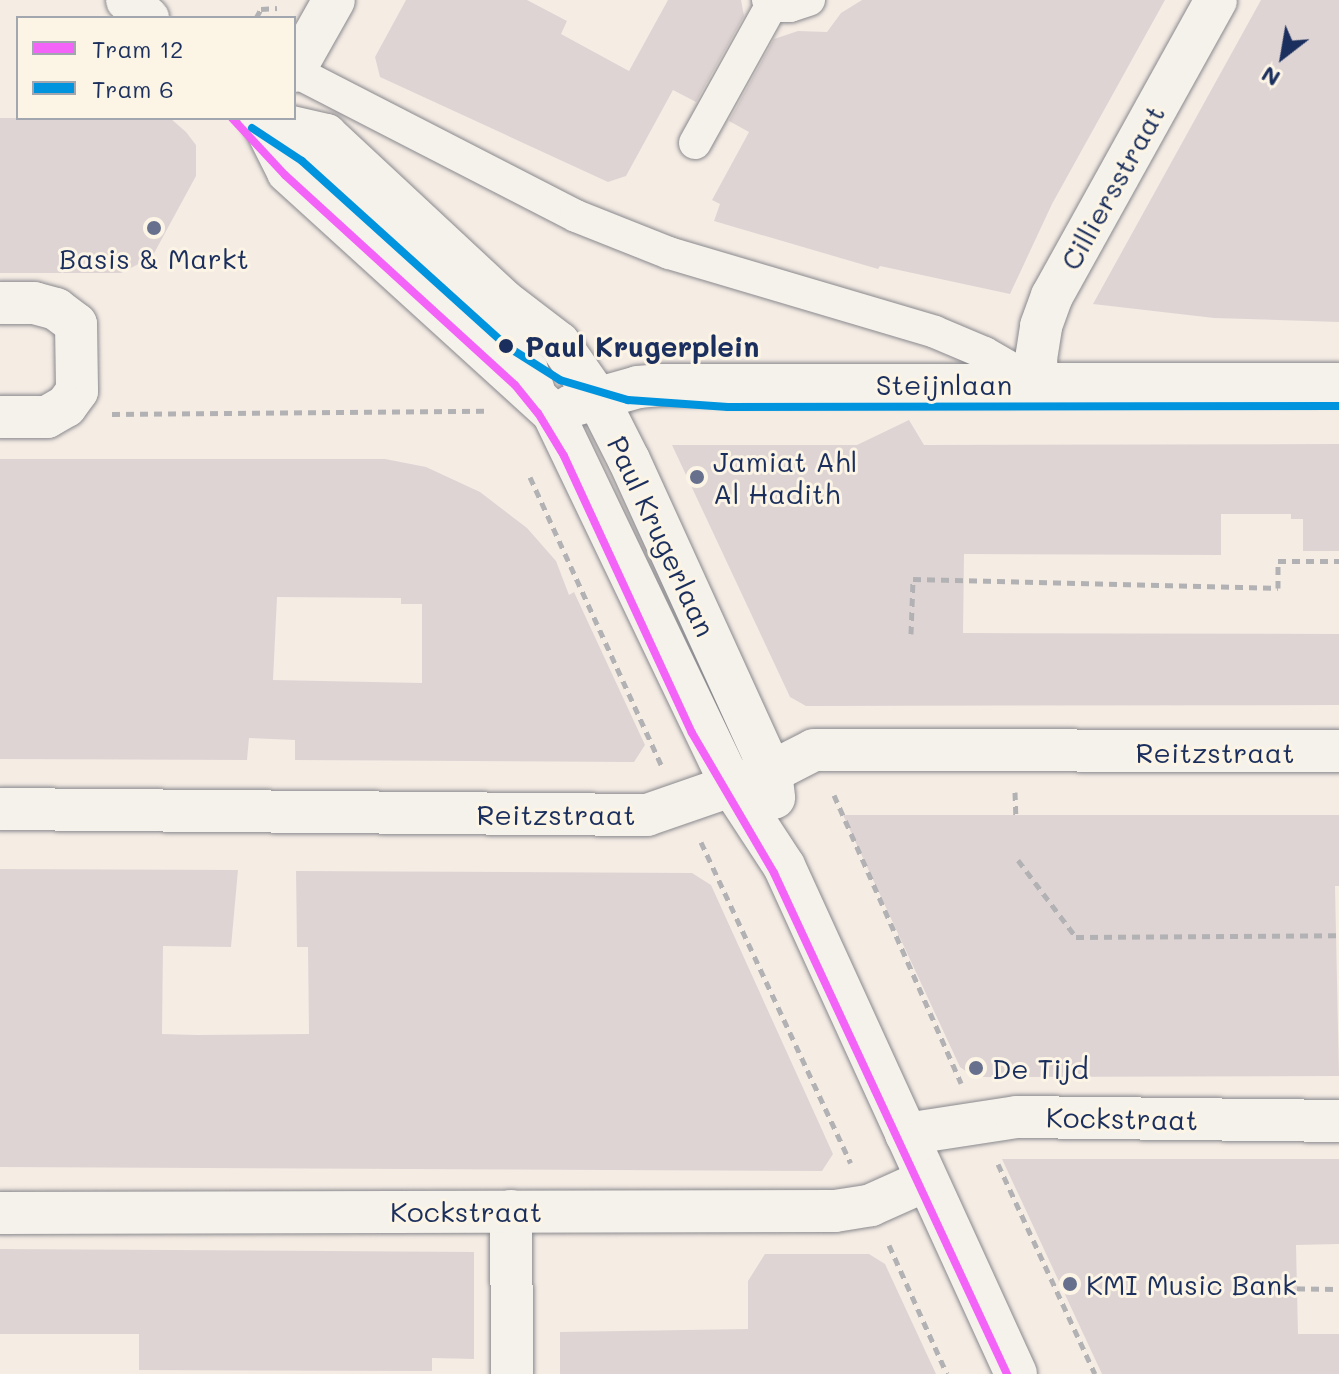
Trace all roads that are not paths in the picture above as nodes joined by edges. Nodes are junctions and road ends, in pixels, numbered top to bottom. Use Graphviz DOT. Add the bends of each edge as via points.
graph roads {
  1 [pos="127,0"];
  2 [pos="334,0"];
  3 [pos="809,0"];
  4 [pos="1216,0"];
  5 [pos="769,3"];
  6 [pos="146,16"];
  7 [pos="296,67"];
  8 [pos="296,72"];
  9 [pos="264,120"];
  10 [pos="268,120"];
  11 [pos="695,143"];
  12 [pos="0,303"];
  13 [pos="1037,383"];
  14 [pos="1339,384"];
  15 [pos="598,399"];
  16 [pos="553,413"];
  17 [pos="0,417"];
  18 [pos="1339,751"];
  19 [pos="771,772"];
  20 [pos="731,785"];
  21 [pos="0,809"];
  22 [pos="784,866"];
  23 [pos="1339,1121"];
  24 [pos="906,1134"];
  25 [pos="927,1180"];
  26 [pos="511,1211"];
  27 [pos="0,1213"];
  28 [pos="512,1374"];
  29 [pos="1016,1374"];
  1 -- 6 [label="street"];
  2 -- 7 [label="street"];
  3 -- 5 [label="street" via="790,6"];
  4 -- 13 [label="street, Cilliersstraat" via="1052,296 1041,326"];
  5 -- 11 [label="street"];
  8 -- 13 [label="street" via="576,216 669,253 935,332"];
  9 -- 16 [label="street, Paul Krugerlaan" via="288,172"];
  10 -- 15 [label="street, Paul Krugerlaan" via="326,135 504,301 559,343"];
  12 -- 17 [label="street" via="56,309 76,324 77,391 66,406 47,417"];
  13 -- 14 [label="street, Steijnlaan"];
  13 -- 15 [label="street, Steijnlaan" via="662,385"];
  15 -- 16 [label="street, Steijnlaan"];
  15 -- 19 [label="street, Paul Krugerlaan"];
  16 -- 20 [label="street, Paul Krugerlaan"];
  18 -- 19 [label="street, Reitzstraat" via="814,750"];
  19 -- 20 [label="street, Reitzstraat"];
  19 -- 22 [label="street, Paul Krugerlaan"];
  20 -- 21 [label="street, Reitzstraat" via="647,815"];
  20 -- 22 [label="street, Paul Krugerlaan"];
  22 -- 24 [label="street, Paul Krugerlaan"];
  23 -- 24 [label="street, Kockstraat" via="1017,1117"];
  24 -- 25 [label="street, Paul Krugerlaan"];
  25 -- 26 [label="street, Kockstraat" via="871,1205 835,1211"];
  25 -- 29 [label="street, Paul Krugerlaan"];
  26 -- 27 [label="street, Kockstraat"];
  26 -- 28 [label="street"];
}
